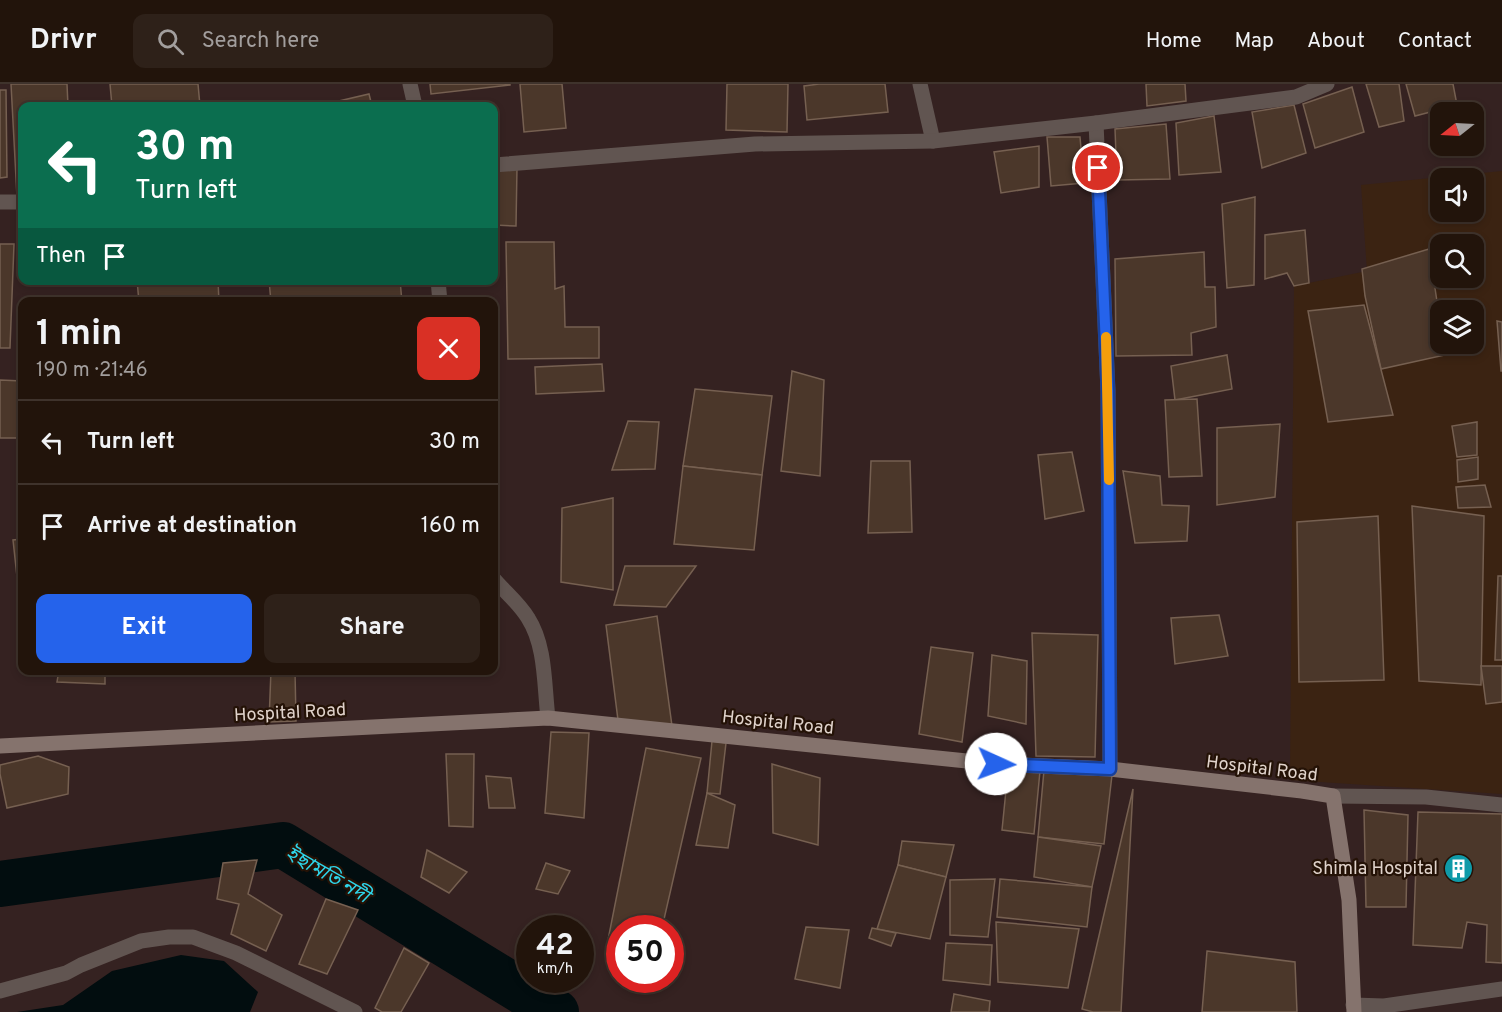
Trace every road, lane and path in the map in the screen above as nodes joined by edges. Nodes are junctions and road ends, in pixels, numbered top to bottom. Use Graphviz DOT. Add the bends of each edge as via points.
graph roads {
  1 [pos="410,84"];
  2 [pos="920,84"];
  3 [pos="1327,84"];
  4 [pos="414,102"];
  5 [pos="1096,123"];
  6 [pos="933,141"];
  7 [pos="498,165"];
  8 [pos="0,202"];
  9 [pos="18,202"];
  10 [pos="498,583"];
  11 [pos="548,718"];
  12 [pos="0,746"];
  13 [pos="1110,769"];
  14 [pos="1333,796"];
  15 [pos="1502,805"];
  16 [pos="1502,989"];
  17 [pos="0,991"];
  18 [pos="1354,1009"];
  19 [pos="356,1012"];
  1 -- 4 [label="street"];
  2 -- 6 [label="street"];
  3 -- 5 [label="street" via="1296,97"];
  5 -- 6 [label="street"];
  5 -- 13 [label="street" via="1108,391"];
  6 -- 7 [label="street" via="755,144"];
  8 -- 9 [label="street"];
  10 -- 11 [label="street" via="520,606 539,641"];
  11 -- 12 [label="main road, Hospital Road"];
  11 -- 13 [label="main road, Hospital Road" via="996,764"];
  13 -- 14 [label="main road, Hospital Road"];
  14 -- 15 [label="street" via="1426,797"];
  14 -- 18 [label="main road, Hospital Road" via="1348,900"];
  16 -- 18 [label="street"];
  17 -- 19 [label="street" via="66,973 141,941 193,937 236,953"];
}
